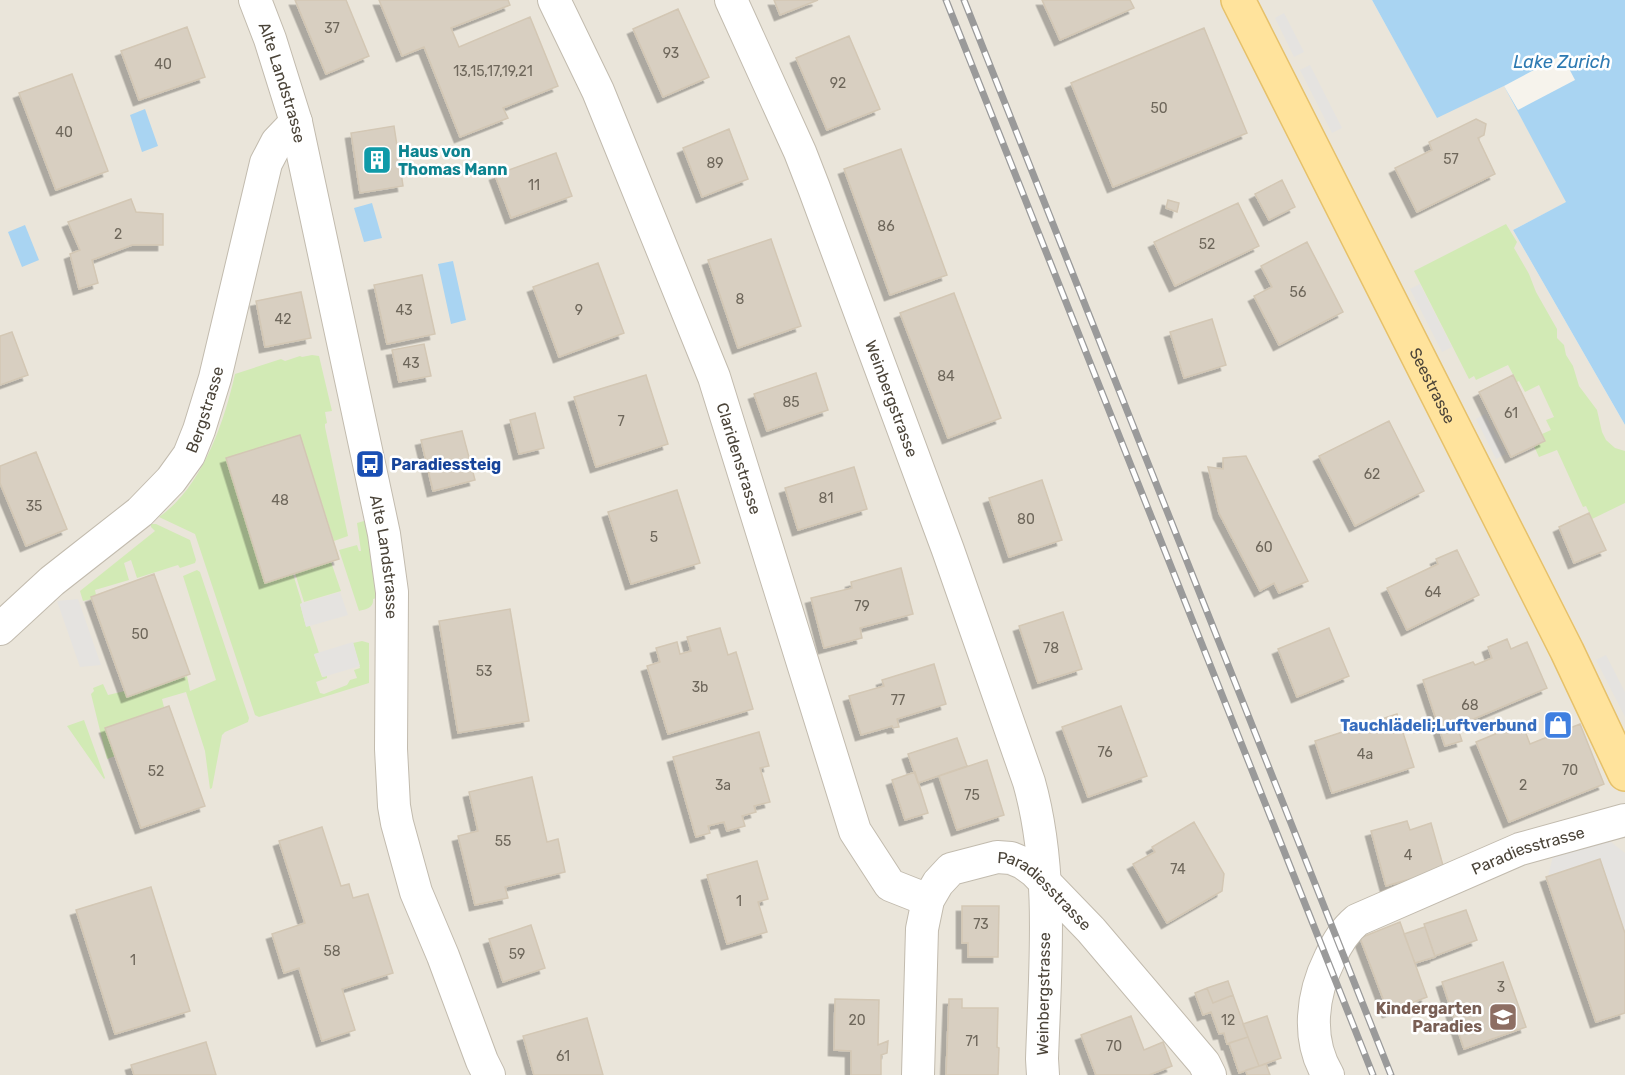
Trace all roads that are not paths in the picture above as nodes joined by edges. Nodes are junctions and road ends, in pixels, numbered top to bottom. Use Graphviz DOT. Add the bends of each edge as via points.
graph roads {
  1 [pos="255,0"];
  2 [pos="554,0"];
  3 [pos="732,0"];
  4 [pos="1238,0"];
  5 [pos="296,122"];
  6 [pos="3,613"];
  7 [pos="1625,774"];
  8 [pos="1035,806"];
  9 [pos="1625,820"];
  10 [pos="997,857"];
  11 [pos="1045,884"];
  12 [pos="928,900"];
  13 [pos="489,1075"];
  14 [pos="918,1075"];
  15 [pos="1043,1075"];
  16 [pos="1210,1075"];
  17 [pos="1328,1075"];
  1 -- 5 [label="street, Alte Landstrasse"];
  2 -- 12 [label="street, Claridenstrasse" via="598,92 714,377 855,831 890,885"];
  3 -- 8 [label="street, Weinbergstrasse" via="817,197 948,549"];
  4 -- 7 [label="main road, Seestrasse" via="1567,651"];
  5 -- 6 [label="street, Bergstrasse" via="277,142 266,162 215,378 189,455 140,513 52,581"];
  5 -- 13 [label="street, Alte Landstrasse" via="384,534 392,592 391,749 397,824 417,892"];
  8 -- 10 [label="street" via="1021,842"];
  8 -- 11 [label="street, Weinbergstrasse"];
  9 -- 17 [label="street, Paradiesstrasse" via="1520,849 1348,927 1321,976 1314,1003 1316,1045"];
  10 -- 11 [label="street, Paradiesstrasse" via="1023,863"];
  10 -- 12 [label="street, Paradiesstrasse" via="951,869"];
  11 -- 15 [label="street, Weinbergstrasse"];
  11 -- 16 [label="street, Paradiesstrasse" via="1091,930"];
  12 -- 14 [label="street, Paradiesstrasse" via="922,929"];
}
